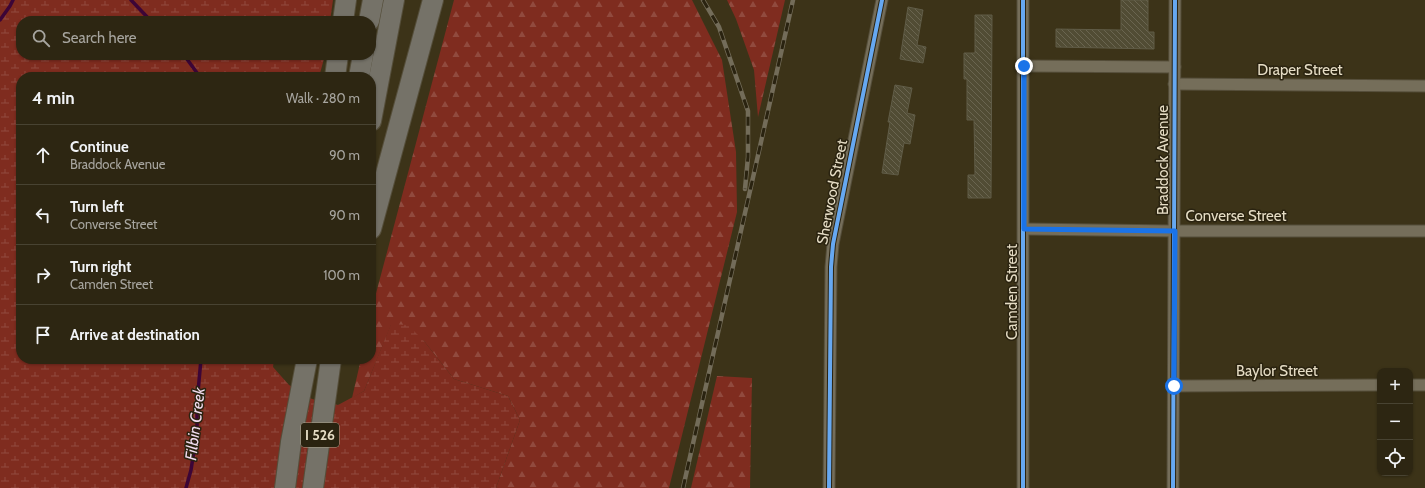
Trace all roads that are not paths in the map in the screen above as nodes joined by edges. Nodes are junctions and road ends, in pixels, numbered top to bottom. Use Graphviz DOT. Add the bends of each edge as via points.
graph roads {
  1 [pos="346,0"];
  2 [pos="373,0"];
  3 [pos="394,0"];
  4 [pos="433,0"];
  5 [pos="882,0"];
  6 [pos="1023,0"];
  7 [pos="1175,0"];
  8 [pos="344,16"];
  9 [pos="370,16"];
  10 [pos="337,60"];
  11 [pos="362,60"];
  12 [pos="1024,66"];
  13 [pos="1174,67"];
  14 [pos="336,72"];
  15 [pos="360,72"];
  16 [pos="1174,84"];
  17 [pos="1425,86"];
  18 [pos="376,95"];
  19 [pos="376,211"];
  20 [pos="1024,229"];
  21 [pos="1175,231"];
  22 [pos="1425,231"];
  23 [pos="299,364"];
  24 [pos="306,364"];
  25 [pos="332,364"];
  26 [pos="1377,385"];
  27 [pos="1413,385"];
  28 [pos="1425,385"];
  29 [pos="1174,386"];
  30 [pos="291,442"];
  31 [pos="285,488"];
  32 [pos="313,488"];
  33 [pos="829,488"];
  34 [pos="1024,488"];
  35 [pos="1173,488"];
  1 -- 8 [label="highway"];
  2 -- 9 [label="highway"];
  3 -- 18 [label="highway"];
  4 -- 19 [label="highway"];
  5 -- 33 [label="street, Sherwood Street" via="833,244"];
  6 -- 12 [label="street, Camden Street"];
  7 -- 13 [label="street, Braddock Avenue"];
  10 -- 14 [label="highway"];
  11 -- 15 [label="highway"];
  12 -- 13 [label="street"];
  12 -- 20 [label="street, Camden Street"];
  13 -- 16 [label="street, Braddock Avenue"];
  16 -- 17 [label="street, Draper Street"];
  16 -- 21 [label="street, Braddock Avenue"];
  20 -- 21 [label="street, Converse Street"];
  20 -- 34 [label="street, Camden Street"];
  21 -- 22 [label="street, Converse Street"];
  21 -- 29 [label="street, Braddock Avenue"];
  23 -- 30 [label="highway"];
  24 -- 30 [label="highway, I 526"];
  25 -- 32 [label="highway, I 526"];
  26 -- 29 [label="street, Baylor Street"];
  27 -- 28 [label="street"];
  29 -- 35 [label="street, Braddock Avenue"];
  30 -- 31 [label="highway, I 526"];
}
